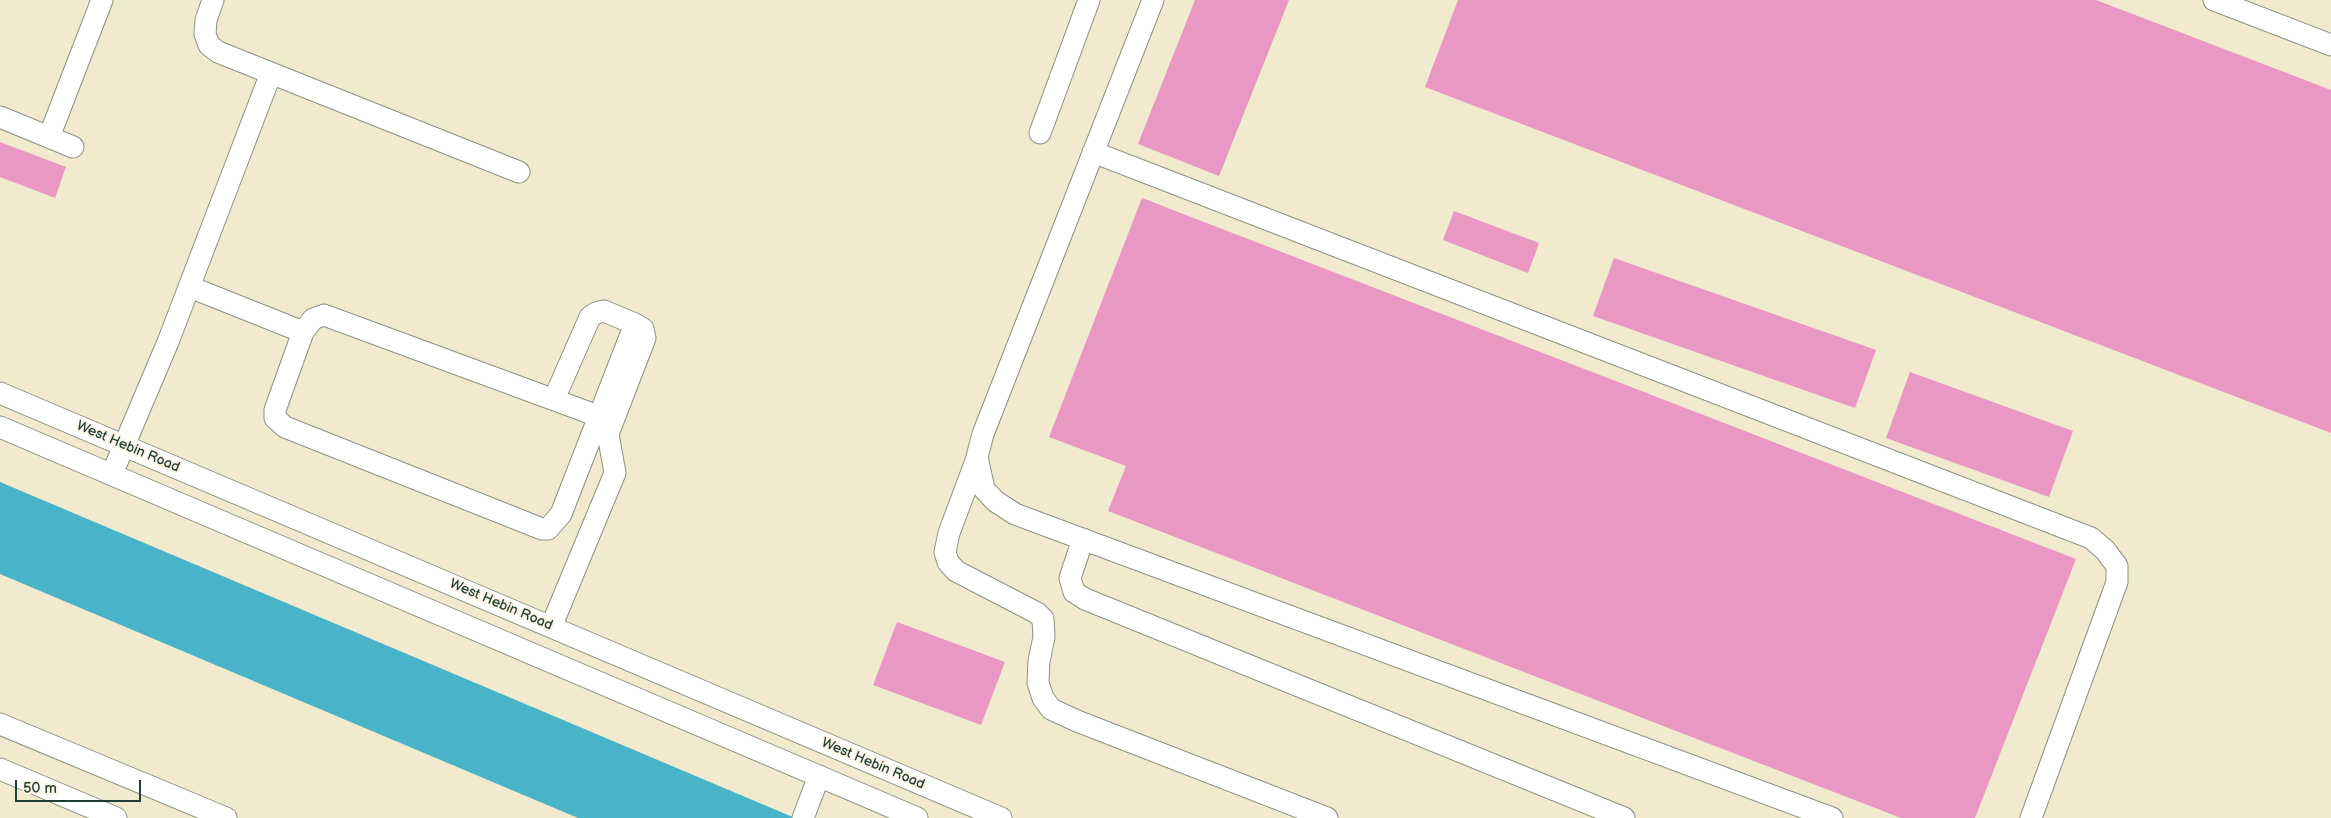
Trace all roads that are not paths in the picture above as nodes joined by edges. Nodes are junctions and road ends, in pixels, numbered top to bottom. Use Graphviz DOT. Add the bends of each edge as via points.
graph roads {
  1 [pos="102,0"];
  2 [pos="213,0"];
  3 [pos="1089,0"];
  4 [pos="1153,0"];
  5 [pos="2214,0"];
  6 [pos="2331,45"];
  7 [pos="271,73"];
  8 [pos="0,117"];
  9 [pos="1040,133"];
  10 [pos="49,137"];
  11 [pos="73,146"];
  12 [pos="1093,152"];
  13 [pos="519,172"];
  14 [pos="190,287"];
  15 [pos="635,324"];
  16 [pos="303,332"];
  17 [pos="0,393"];
  18 [pos="554,399"];
  19 [pos="598,416"];
  20 [pos="0,427"];
  21 [pos="124,445"];
  22 [pos="977,457"];
  23 [pos="112,474"];
  24 [pos="1083,539"];
  25 [pos="551,627"];
  26 [pos="0,724"];
  27 [pos="0,769"];
  28 [pos="819,776"];
  29 [pos="804,814"];
  30 [pos="116,818"];
  31 [pos="226,818"];
  32 [pos="917,818"];
  33 [pos="1001,818"];
  34 [pos="1327,818"];
  35 [pos="1624,818"];
  36 [pos="1832,818"];
  37 [pos="2031,818"];
  1 -- 10 [label="street"];
  2 -- 7 [label="street" via="206,20 205,34 209,45 218,52"];
  3 -- 9 [label="street"];
  4 -- 12 [label="street"];
  5 -- 6 [label="street"];
  7 -- 13 [label="street"];
  7 -- 14 [label="street"];
  8 -- 10 [label="street"];
  10 -- 11 [label="street"];
  12 -- 22 [label="street" via="990,414"];
  12 -- 37 [label="street" via="2091,538 2116,566 2117,582"];
  14 -- 16 [label="street"];
  14 -- 21 [label="street"];
  15 -- 18 [label="street" via="604,312 590,317"];
  15 -- 19 [label="street"];
  15 -- 25 [label="street" via="643,329 646,338 608,434 615,473"];
  16 -- 18 [label="street" via="313,319 324,315 334,317"];
  16 -- 19 [label="street" via="275,410 275,418 280,424 542,529 548,529 561,514"];
  17 -- 21 [label="street, West Hebin Road"];
  18 -- 19 [label="street"];
  20 -- 23 [label="street"];
  21 -- 23 [label="street"];
  21 -- 25 [label="street, West Hebin Road"];
  22 -- 24 [label="street" via="984,489 995,501 1015,514"];
  22 -- 34 [label="street" via="945,552 948,562 956,570 1037,613 1042,619 1044,637 1038,683 1051,709"];
  23 -- 28 [label="street"];
  24 -- 35 [label="street" via="1070,578 1074,592 1085,599"];
  24 -- 36 [label="street"];
  25 -- 33 [label="street, West Hebin Road"];
  26 -- 31 [label="street"];
  27 -- 30 [label="street"];
  28 -- 29 [label="street"];
  28 -- 32 [label="street"];
}
